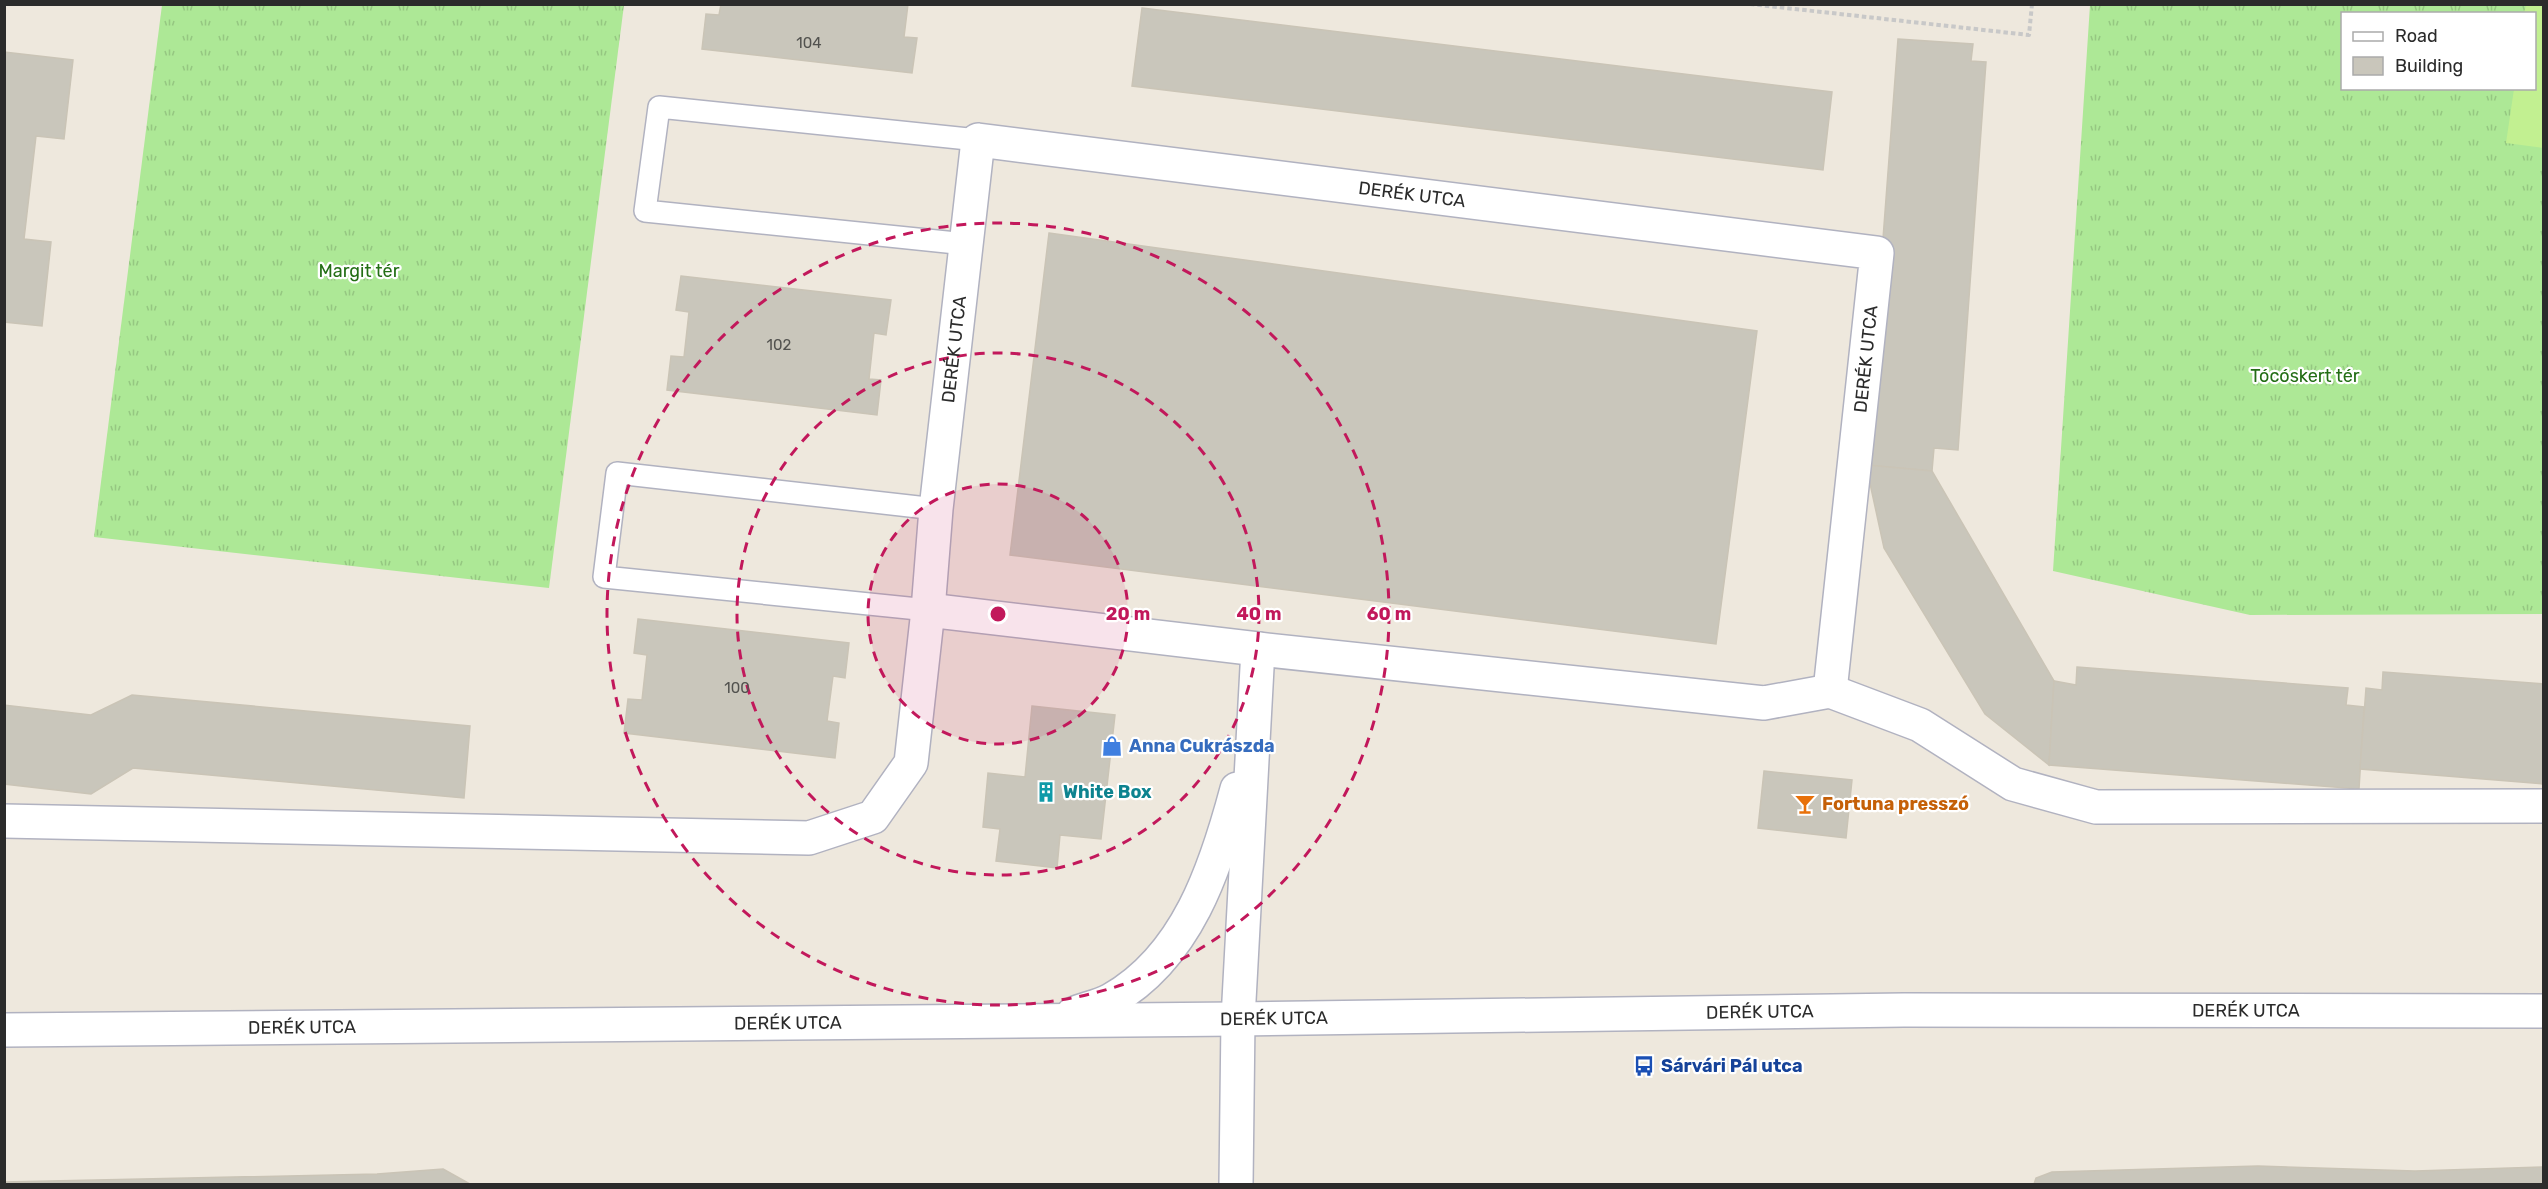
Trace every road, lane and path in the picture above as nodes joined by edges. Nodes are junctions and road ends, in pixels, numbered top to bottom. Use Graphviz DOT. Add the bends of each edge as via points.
graph roads {
  1 [pos="1750,4"];
  2 [pos="2032,4"];
  3 [pos="978,140"];
  4 [pos="966,244"];
  5 [pos="936,508"];
  6 [pos="928,610"];
  7 [pos="1258,649"];
  8 [pos="1830,691"];
  9 [pos="1254,724"];
  10 [pos="2544,806"];
  11 [pos="4,821"];
  12 [pos="2544,1011"];
  13 [pos="1238,1019"];
  14 [pos="1052,1021"];
  15 [pos="4,1030"];
  16 [pos="1236,1185"];
  1 -- 2 [label="path" via="2029,35"];
  3 -- 4 [label="street, DERÉK UTCA"];
  3 -- 4 [label="lane" via="659,107 645,211"];
  3 -- 8 [label="street, DERÉK UTCA" via="1877,253"];
  4 -- 5 [label="street, DERÉK UTCA"];
  5 -- 6 [label="street, DERÉK UTCA"];
  5 -- 6 [label="lane" via="617,473 604,577"];
  6 -- 7 [label="street"];
  6 -- 11 [label="street, DERÉK UTCA" via="911,763 873,818 809,838"];
  7 -- 8 [label="street" via="1764,703"];
  7 -- 9 [label="street"];
  8 -- 10 [label="street" via="1920,725 2013,784 2096,807"];
  9 -- 13 [label="street"];
  9 -- 14 [label="street" via="1227,829 1197,906 1180,933 1138,982 1110,1001"];
  12 -- 13 [label="street, DERÉK UTCA" via="1904,1010"];
  13 -- 14 [label="street, DERÉK UTCA"];
  13 -- 16 [label="street"];
  14 -- 15 [label="street, DERÉK UTCA"];
}
